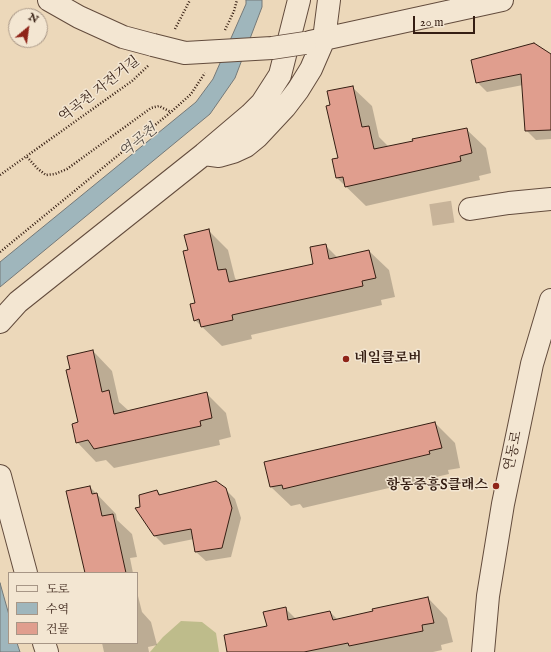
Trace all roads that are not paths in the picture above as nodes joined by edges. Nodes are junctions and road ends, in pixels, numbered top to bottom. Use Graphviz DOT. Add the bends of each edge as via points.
graph roads {
  1 [pos="49,0"];
  2 [pos="299,0"];
  3 [pos="328,0"];
  4 [pos="502,0"];
  5 [pos="314,41"];
  6 [pos="204,154"];
  7 [pos="551,199"];
  8 [pos="470,209"];
  9 [pos="551,300"];
  10 [pos="0,322"];
  11 [pos="0,476"];
  12 [pos="26,572"];
  13 [pos="482,652"];
  1 -- 5 [label="street, bridge" via="152,54 272,48"];
  2 -- 6 [label="street" via="280,75 262,103"];
  3 -- 5 [label="street"];
  4 -- 5 [label="street"];
  5 -- 6 [label="street" via="310,69 298,90 257,137 246,146 232,152 219,156"];
  6 -- 10 [label="street" via="18,302"];
  7 -- 8 [label="street"];
  9 -- 13 [label="street, 연동로" via="532,364 503,504"];
  11 -- 12 [label="street"];
}
